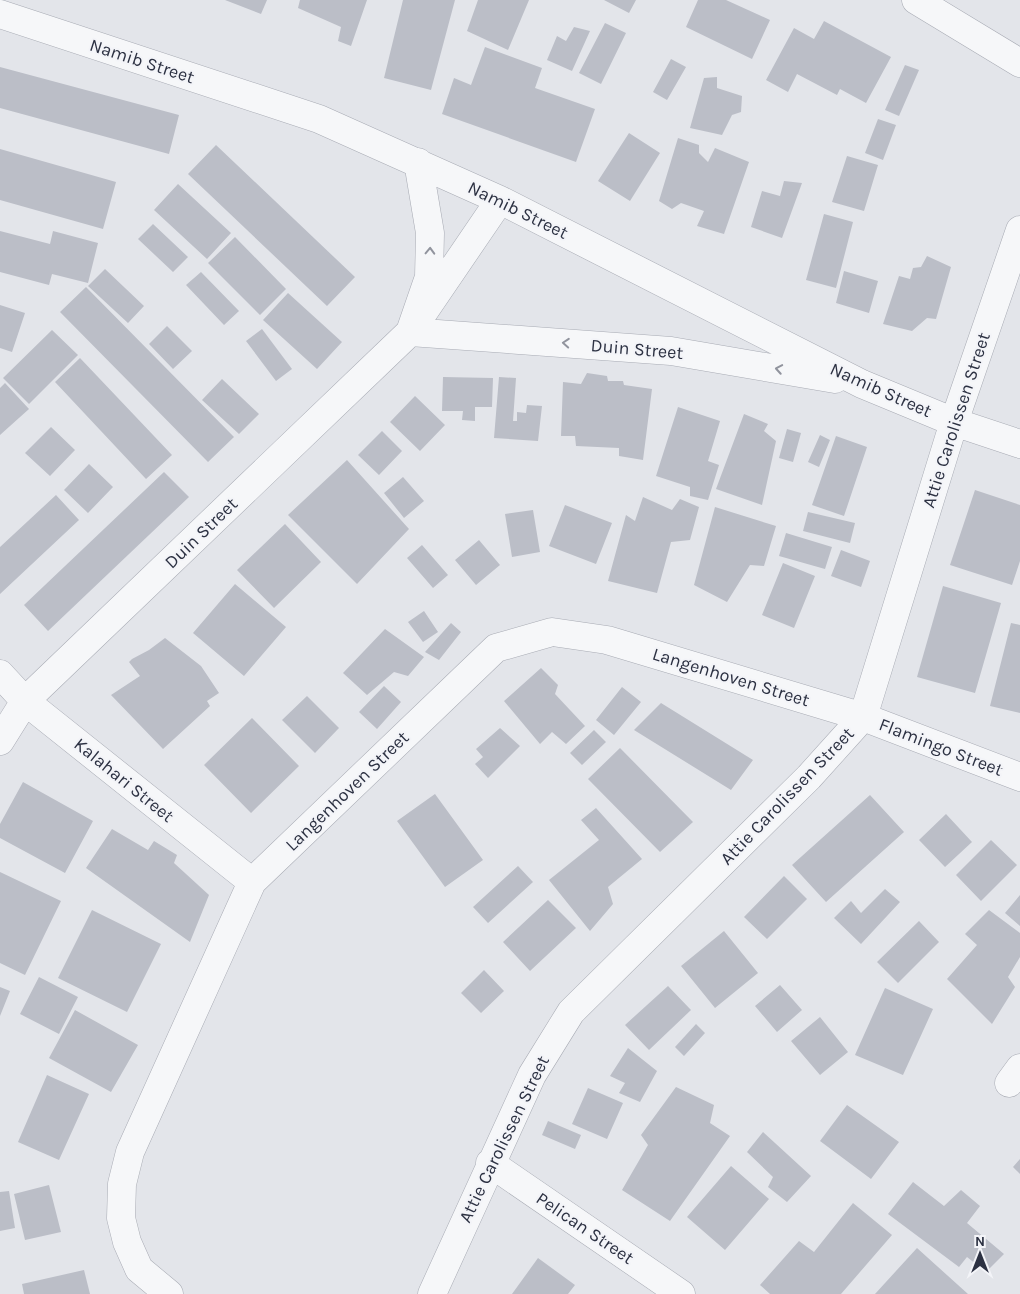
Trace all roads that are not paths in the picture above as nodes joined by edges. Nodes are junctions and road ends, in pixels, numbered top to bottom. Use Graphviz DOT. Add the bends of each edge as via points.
graph roads {
  1 [pos="916,0"];
  2 [pos="14,11"];
  3 [pos="1020,63"];
  4 [pos="418,162"];
  5 [pos="500,200"];
  6 [pos="1020,230"];
  7 [pos="410,332"];
  8 [pos="862,384"];
  9 [pos="954,422"];
  10 [pos="1020,444"];
  11 [pos="0,674"];
  12 [pos="25,701"];
  13 [pos="863,717"];
  14 [pos="0,741"];
  15 [pos="1020,777"];
  16 [pos="252,882"];
  17 [pos="490,1163"];
  18 [pos="169,1294"];
  19 [pos="432,1294"];
  20 [pos="681,1294"];
  1 -- 3 [label="street"];
  2 -- 4 [label="street, Namib Street" via="319,119"];
  4 -- 5 [label="street, Namib Street"];
  7 -- 4 [label="street, one-way" via="429,277 430,233"];
  5 -- 7 [label="street, Duin Street"];
  5 -- 8 [label="street, Namib Street"];
  6 -- 9 [label="street, Attie Carolissen Street"];
  8 -- 7 [label="street, Duin Street, one-way" via="671,350"];
  7 -- 12 [label="street, Duin Street"];
  8 -- 9 [label="street, Namib Street"];
  9 -- 10 [label="street, Namib Street"];
  9 -- 13 [label="street, Attie Carolissen Street"];
  11 -- 12 [label="street, Kalahari Street"];
  12 -- 14 [label="street, Duin Street"];
  12 -- 16 [label="street, Kalahari Street"];
  13 -- 15 [label="street, Flamingo Street"];
  13 -- 16 [label="street, Langenhoven Street" via="608,640 552,632 496,648"];
  13 -- 17 [label="street, Attie Carolissen Street" via="809,778 571,1012 532,1075"];
  16 -- 18 [label="street, Langenhoven Street" via="130,1152 122,1184 126,1242 139,1269"];
  17 -- 19 [label="street, Attie Carolissen Street"];
  17 -- 20 [label="street, Pelican Street"];
}
